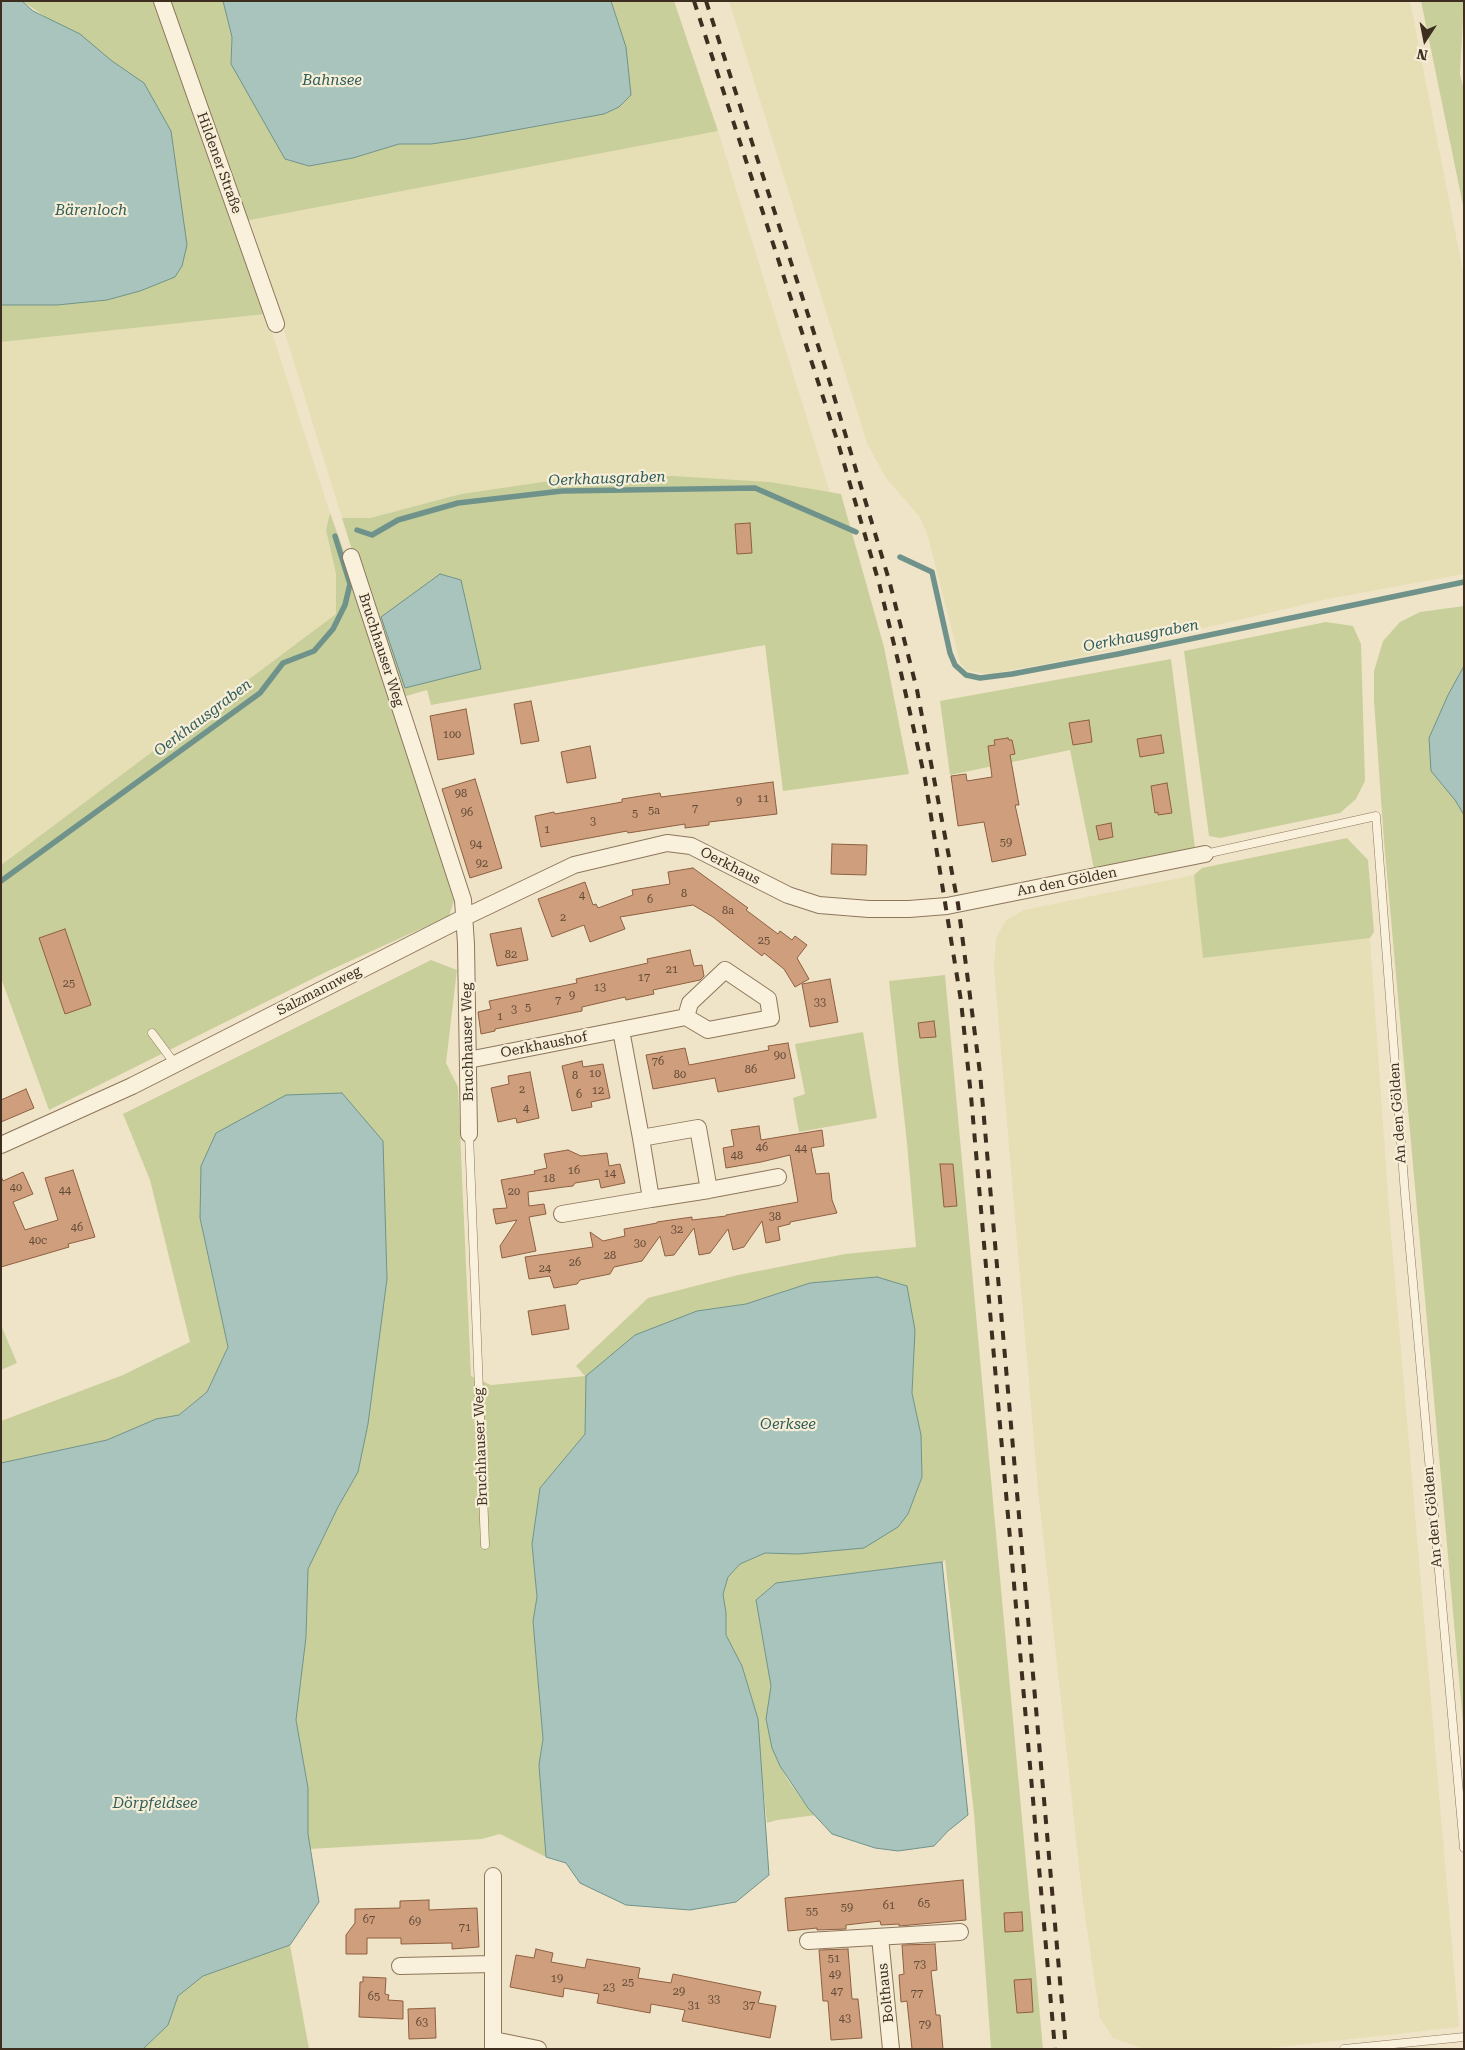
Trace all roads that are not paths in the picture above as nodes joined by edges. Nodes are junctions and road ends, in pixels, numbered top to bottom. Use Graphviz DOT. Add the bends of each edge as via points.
graph roads {
  1 [pos="162,1"];
  2 [pos="276,324"];
  3 [pos="351,557"];
  4 [pos="1205,854"];
  5 [pos="947,906"];
  6 [pos="463,918"];
  7 [pos="686,1016"];
  8 [pos="621,1030"];
  9 [pos="152,1033"];
  10 [pos="468,1060"];
  11 [pos="176,1064"];
  12 [pos="469,1134"];
  13 [pos="641,1138"];
  14 [pos="1,1145"];
  15 [pos="778,1177"];
  16 [pos="709,1190"];
  17 [pos="652,1199"];
  18 [pos="562,1214"];
  19 [pos="485,1545"];
  20 [pos="1464,1848"];
  21 [pos="493,1876"];
  22 [pos="960,1932"];
  23 [pos="880,1937"];
  24 [pos="808,1941"];
  25 [pos="492,1964"];
  26 [pos="400,1966"];
  27 [pos="1464,2037"];
  28 [pos="493,2045"];
  29 [pos="538,2049"];
  30 [pos="891,2049"];
  31 [pos="1344,2049"];
  1 -- 2 [label="street, Hildener Straße"];
  3 -- 6 [label="street, Bruchhauser Weg" via="462,900"];
  4 -- 5 [label="street, An den Gölden"];
  4 -- 20 [label="lane, An den Gölden" via="1376,816 1404,1194"];
  5 -- 6 [label="street, Oerkhaus" via="868,909 820,905 788,895 691,846 667,843 574,864"];
  6 -- 10 [label="street, Bruchhauser Weg"];
  6 -- 11 [label="street, Salzmannweg"];
  7 -- 7 [label="street" via="708,1030 771,1018 768,999 725,970 690,1003"];
  7 -- 8 [label="street, Oerkhaushof"];
  8 -- 10 [label="street, Oerkhaushof"];
  8 -- 13 [label="street"];
  9 -- 11 [label="lane"];
  10 -- 12 [label="street, Bruchhauser Weg"];
  11 -- 14 [label="street, Salzmannweg"];
  12 -- 19 [label="lane, Bruchhauser Weg"];
  13 -- 16 [label="street" via="698,1128"];
  13 -- 17 [label="street"];
  15 -- 16 [label="street"];
  16 -- 17 [label="street"];
  17 -- 18 [label="street"];
  21 -- 25 [label="street"];
  22 -- 23 [label="street"];
  23 -- 24 [label="street"];
  23 -- 30 [label="street, Bolthaus"];
  25 -- 26 [label="street"];
  25 -- 28 [label="street"];
  27 -- 31 [label="lane"];
  28 -- 29 [label="street"];
}
